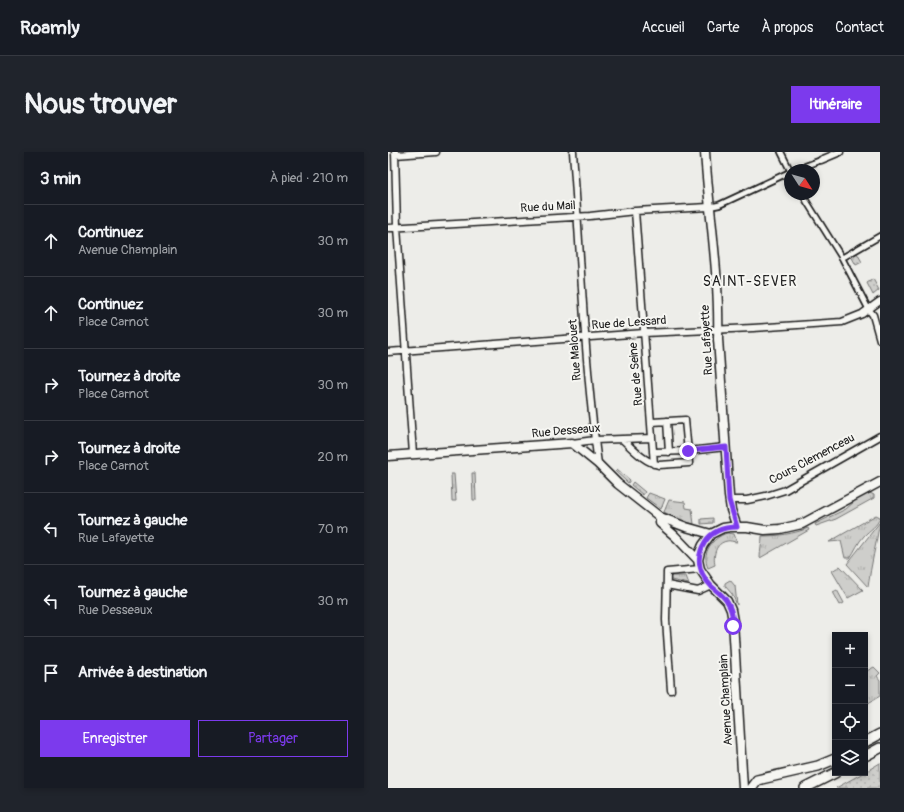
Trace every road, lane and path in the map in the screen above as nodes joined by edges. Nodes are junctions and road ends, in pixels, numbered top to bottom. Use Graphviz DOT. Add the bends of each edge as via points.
graph roads {
  1 [pos="436,152"];
  2 [pos="573,152"];
  3 [pos="704,152"];
  4 [pos="781,152"];
  5 [pos="840,152"];
  6 [pos="395,154"];
  7 [pos="821,160"];
  8 [pos="787,164"];
  9 [pos="811,164"];
  10 [pos="784,174"];
  11 [pos="806,200"];
  12 [pos="709,206"];
  13 [pos="635,211"];
  14 [pos="578,217"];
  15 [pos="397,227"];
  16 [pos="388,228"];
  17 [pos="880,236"];
  18 [pos="842,258"];
  19 [pos="880,301"];
  20 [pos="869,310"];
  21 [pos="718,329"];
  22 [pos="644,333"];
  23 [pos="586,337"];
  24 [pos="880,340"];
  25 [pos="406,350"];
  26 [pos="388,352"];
  27 [pos="667,421"];
  28 [pos="652,422"];
  29 [pos="880,436"];
  30 [pos="652,438"];
  31 [pos="622,439"];
  32 [pos="595,440"];
  33 [pos="572,444"];
  34 [pos="726,447"];
  35 [pos="688,451"];
  36 [pos="654,452"];
  37 [pos="669,452"];
  38 [pos="413,454"];
  39 [pos="388,456"];
  40 [pos="598,464"];
  41 [pos="654,464"];
  42 [pos="880,482"];
  43 [pos="729,500"];
  44 [pos="660,517"];
  45 [pos="737,527"];
  46 [pos="711,534"];
  47 [pos="699,565"];
  48 [pos="667,585"];
  49 [pos="711,585"];
  50 [pos="671,690"];
  51 [pos="880,734"];
  52 [pos="868,740"];
  53 [pos="880,748"];
  54 [pos="868,754"];
  55 [pos="832,760"];
  56 [pos="808,769"];
  57 [pos="832,775"];
  58 [pos="808,787"];
  59 [pos="743,788"];
  60 [pos="751,788"];
  1 -- 6 [label="street"];
  2 -- 14 [label="street, Rue Malouet"];
  3 -- 12 [label="street, Rue Lafayette"];
  4 -- 8 [label="street"];
  5 -- 7 [label="street"];
  6 -- 15 [label="street"];
  7 -- 9 [label="street"];
  10 -- 12 [label="street" via="718,205"];
  11 -- 18 [label="street"];
  12 -- 13 [label="street, Rue du Mail"];
  12 -- 21 [label="street, Rue Lafayette"];
  13 -- 14 [label="street, Rue du Mail"];
  13 -- 22 [label="street, Rue de Seine"];
  14 -- 15 [label="street, Rue du Mail"];
  14 -- 23 [label="street, Rue Malouet"];
  15 -- 16 [label="street, Rue du Mail"];
  15 -- 25 [label="street"];
  17 -- 18 [label="street"];
  18 -- 20 [label="street"];
  19 -- 20 [label="street, Rue de Lessard"];
  20 -- 21 [label="street, Rue de Lessard" via="842,322"];
  20 -- 24 [label="street" via="873,315"];
  21 -- 22 [label="street, Rue de Lessard"];
  21 -- 34 [label="street, Rue Lafayette"];
  22 -- 23 [label="street, Rue de Lessard"];
  22 -- 28 [label="street, Rue de Seine"];
  23 -- 25 [label="street, Rue de Lessard"];
  23 -- 32 [label="street, Rue Malouet"];
  25 -- 26 [label="street, Rue de Lessard"];
  25 -- 38 [label="street"];
  27 -- 28 [label="street"];
  27 -- 35 [label="street" via="686,420"];
  27 -- 37 [label="street"];
  28 -- 30 [label="street, Rue de Seine"];
  29 -- 43 [label="street, Cours Clemenceau" via="785,490 747,500"];
  30 -- 31 [label="street, Rue Desseaux"];
  30 -- 36 [label="street, Rue de Seine"];
  31 -- 32 [label="street, Rue Desseaux"];
  31 -- 41 [label="street" via="648,462"];
  32 -- 33 [label="street, Rue Desseaux"];
  32 -- 40 [label="street, Rue Malouet"];
  33 -- 38 [label="street, Rue Desseaux"];
  33 -- 40 [label="street"];
  34 -- 35 [label="street"];
  34 -- 43 [label="street, Rue Lafayette"];
  35 -- 37 [label="street"];
  35 -- 41 [label="street" via="689,463"];
  36 -- 37 [label="street"];
  36 -- 41 [label="street, Rue de Seine"];
  38 -- 39 [label="street, Rue Desseaux"];
  40 -- 44 [label="street" via="618,484"];
  42 -- 45 [label="street" via="802,524 759,530"];
  43 -- 45 [label="street, Rue Lafayette"];
  44 -- 46 [label="street"];
  44 -- 47 [label="street" via="660,523 675,536"];
  45 -- 46 [label="street" via="723,528"];
  46 -- 47 [label="street" via="703,545"];
  47 -- 48 [label="street" via="667,572"];
  47 -- 49 [label="street, Avenue Champlain"];
  48 -- 49 [label="street" via="698,591"];
  48 -- 50 [label="street" via="666,620"];
  49 -- 59 [label="street, Avenue Champlain" via="727,601 733,621"];
  51 -- 52 [label="main road"];
  53 -- 54 [label="main road"];
  55 -- 56 [label="main road"];
  56 -- 58 [label="main road"];
  56 -- 60 [label="main road" via="757,780"];
  57 -- 58 [label="main road"];
}
